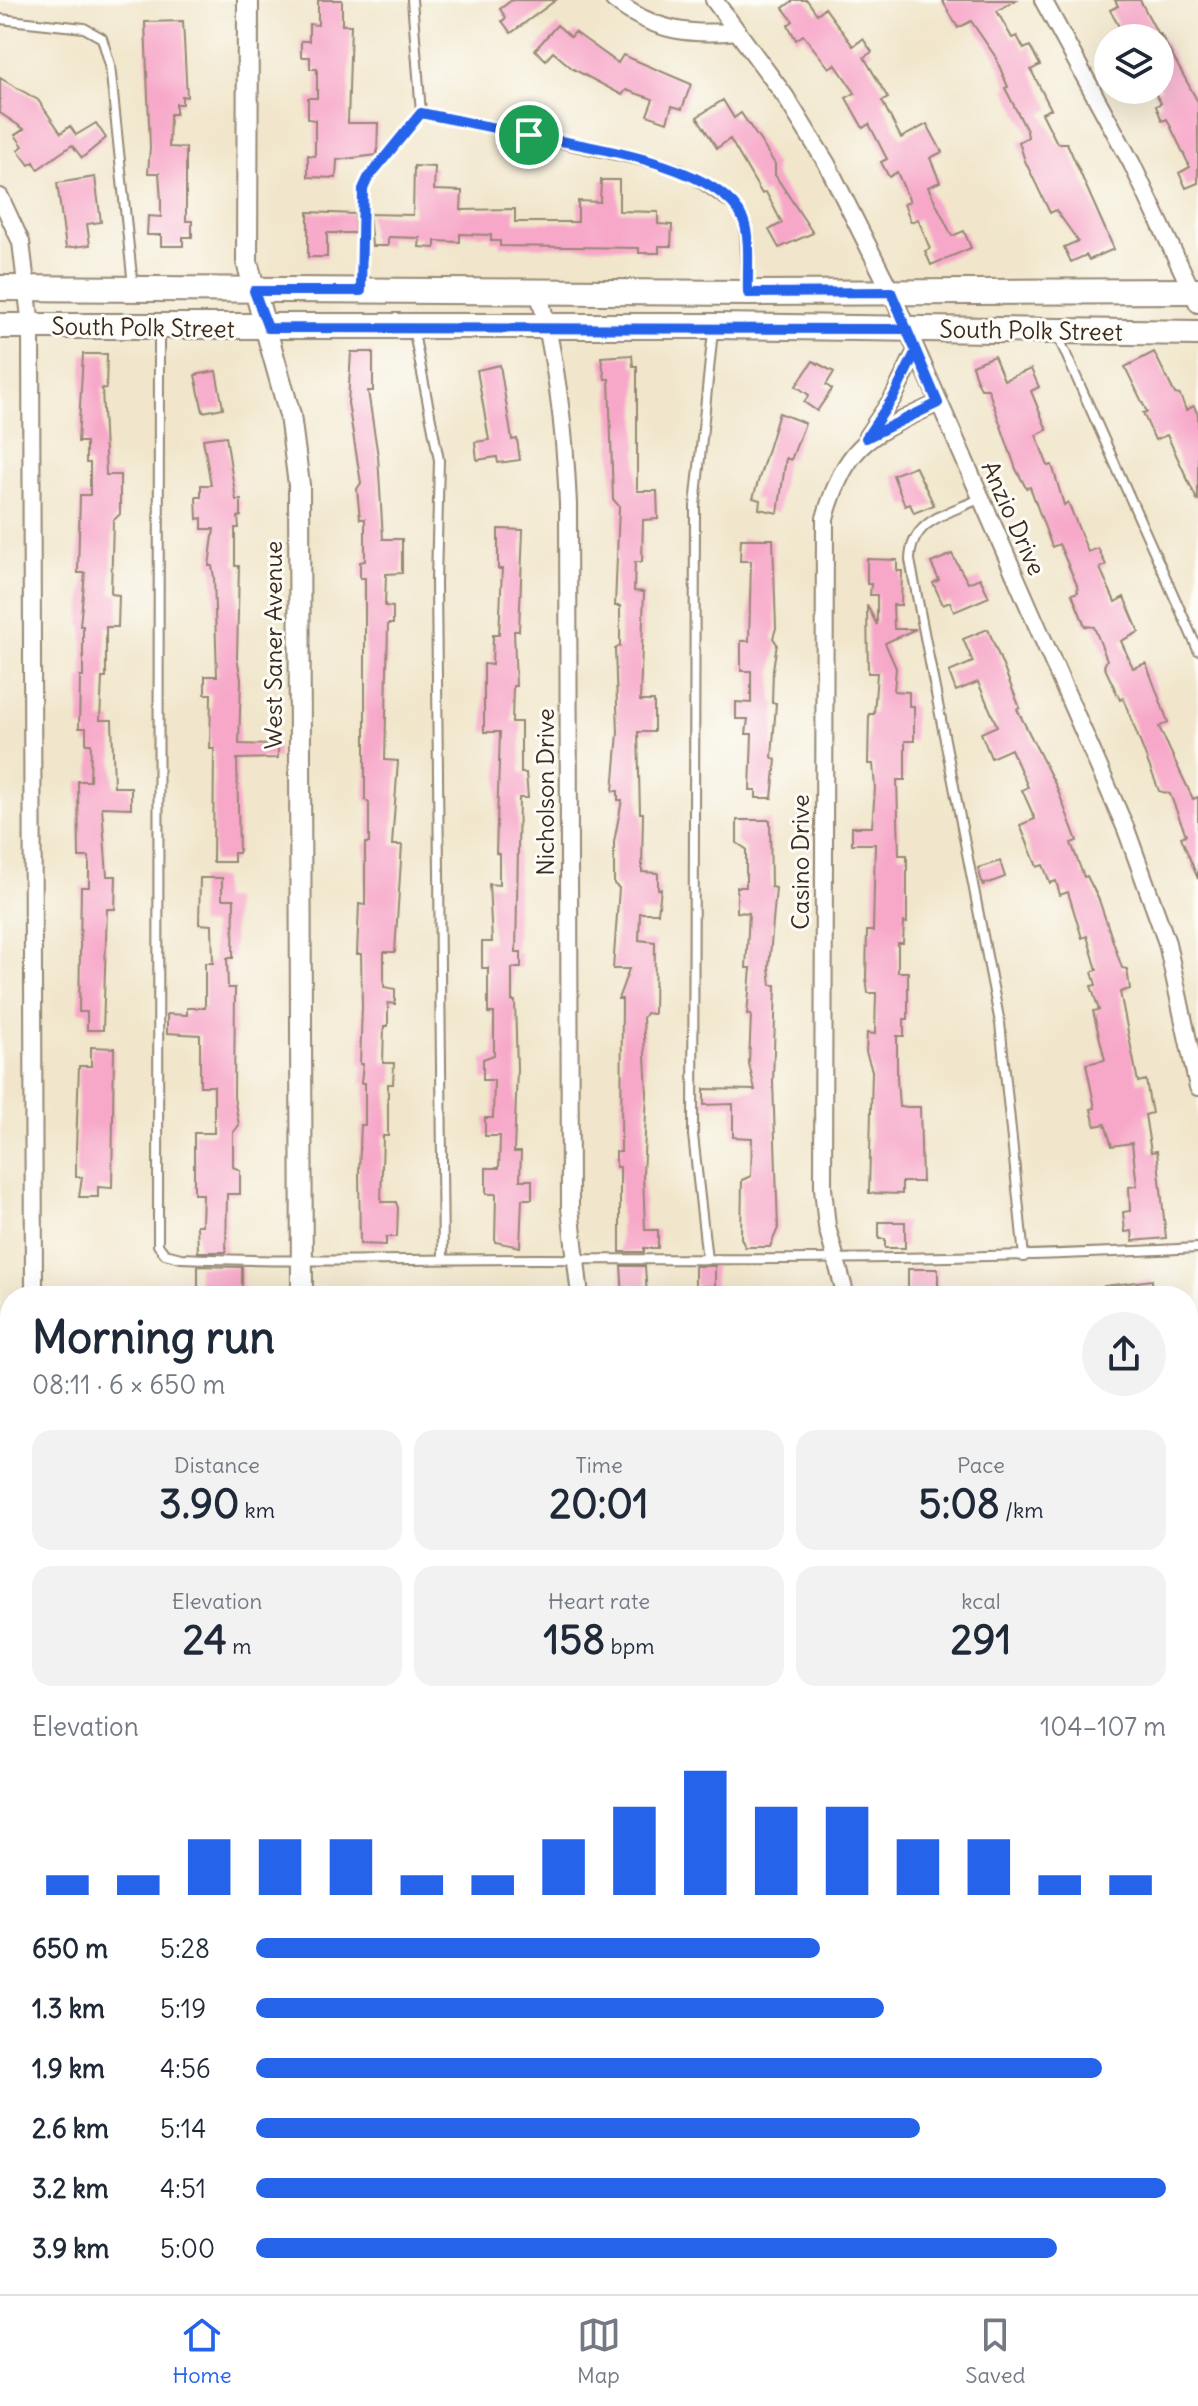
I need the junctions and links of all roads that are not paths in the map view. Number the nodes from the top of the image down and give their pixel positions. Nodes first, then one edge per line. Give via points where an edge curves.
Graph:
1 (248, 0) edge
2 (412, 0) edge
3 (614, 0) edge
4 (714, 0) edge
5 (1043, 0) edge
6 (0, 19) edge
7 (738, 31) junction
8 (421, 113) junction
9 (0, 197) edge
10 (0, 288) edge
11 (26, 289) junction
12 (538, 290) junction
13 (134, 291) junction
14 (254, 291) junction
15 (361, 291) junction
16 (891, 292) junction
17 (748, 293) junction
18 (1196, 295) edge
19 (0, 326) edge
20 (31, 326) junction
21 (159, 326) junction
22 (548, 326) junction
23 (714, 326) junction
24 (413, 327) junction
25 (268, 328) junction
26 (906, 329) junction
27 (1055, 329) junction
28 (1198, 333) edge
29 (916, 351) junction
30 (938, 403) junction
31 (866, 438) junction
32 (979, 499) junction
33 (1198, 650) edge
34 (1198, 1087) edge
35 (1198, 1248) edge
36 (1024, 1257) junction
37 (443, 1259) junction
38 (574, 1259) junction
39 (707, 1260) junction
40 (836, 1260) junction
41 (302, 1263) junction
42 (34, 1286) edge
43 (302, 1286) edge
44 (578, 1286) edge
45 (843, 1286) edge

1 - 14 street, West Saner Avenue via 247,262
2 - 8 lane
3 - 7 street via 662,29 697,35
4 - 7 street, Anzio Drive
5 - 18 street
6 - 13 lane via 84,28 102,38 110,65
7 - 16 street, Anzio Drive via 827,164
8 - 15 lane via 363,189
8 - 17 lane via 680,169 736,208 744,221
9 - 11 street via 21,242
10 - 11 main road, South Polk Street
11 - 13 main road, South Polk Street
11 - 20 street
12 - 15 main road, South Polk Street
12 - 17 main road, South Polk Street
12 - 22 street, Nicholson Drive
13 - 14 main road, South Polk Street
14 - 15 main road, South Polk Street
14 - 25 street, West Saner Avenue
16 - 17 main road, South Polk Street
16 - 18 main road, South Polk Street
16 - 26 street, Anzio Drive
19 - 20 main road, South Polk Street
20 - 21 main road, South Polk Street
20 - 42 street
21 - 25 main road, South Polk Street
21 - 41 lane via 158,1245 165,1254 181,1258
22 - 23 main road, South Polk Street
22 - 24 main road, South Polk Street
22 - 38 street, Nicholson Drive via 565,440 568,504
23 - 26 main road, South Polk Street
23 - 39 lane via 695,506 693,1135
24 - 25 main road, South Polk Street
24 - 37 lane via 439,460
25 - 41 street, West Saner Avenue via 290,415 299,485
26 - 27 main road, South Polk Street
26 - 29 street, Anzio Drive
27 - 28 main road, South Polk Street
27 - 33 lane
29 - 30 street, Anzio Drive
29 - 31 street, Casino Drive
30 - 31 street, Casino Drive
30 - 32 street, Anzio Drive
31 - 40 street, Casino Drive via 836,480 825,518 823,1188
32 - 34 street, Anzio Drive via 1126,829 1167,943
32 - 36 lane via 919,529 910,542 910,560 1000,1023
35 - 36 lane
36 - 40 lane
37 - 38 lane
37 - 41 lane
38 - 39 lane
38 - 44 street, Nicholson Drive
39 - 40 lane
40 - 45 street, Casino Drive
41 - 43 street, West Saner Avenue

